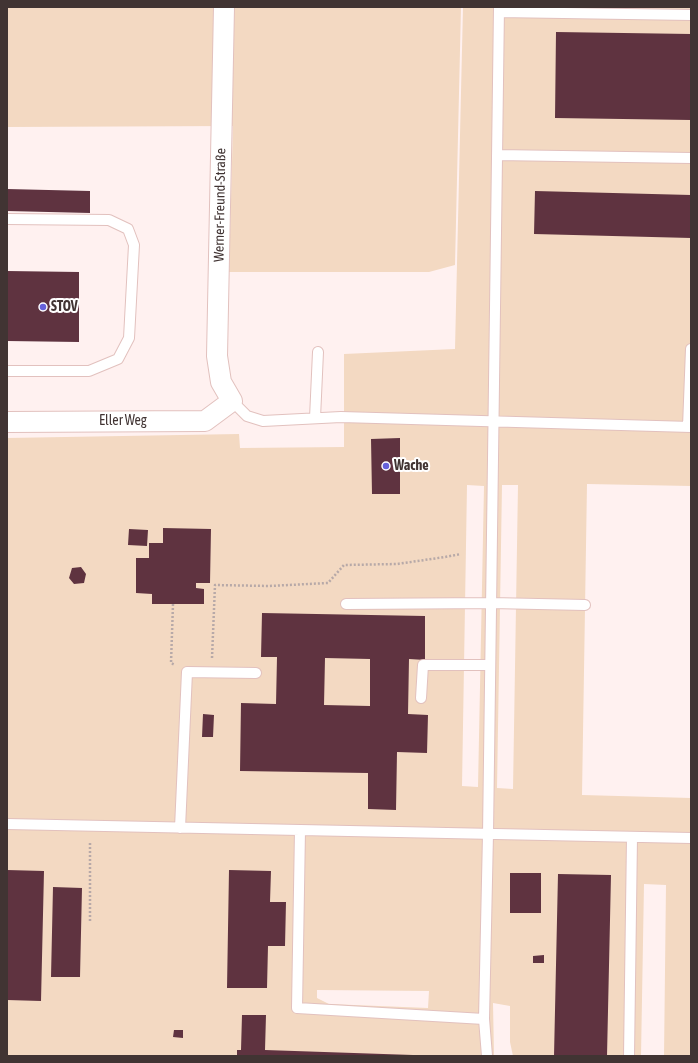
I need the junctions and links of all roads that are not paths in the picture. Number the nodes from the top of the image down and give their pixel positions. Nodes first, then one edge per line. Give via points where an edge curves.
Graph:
1 (224, 7) edge
2 (499, 10) edge
3 (691, 15) edge
4 (497, 155) junction
5 (691, 158) edge
6 (7, 219) edge
7 (691, 350) edge
8 (318, 352) dead end
9 (7, 371) edge
10 (232, 401) junction
11 (315, 418) junction
12 (7, 422) edge
13 (494, 422) junction
14 (690, 427) edge
15 (491, 603) junction
16 (346, 604) dead end
17 (585, 605) dead end
18 (490, 665) junction
19 (256, 673) dead end
20 (421, 698) dead end
21 (7, 824) edge
22 (180, 828) junction
23 (300, 830) junction
24 (488, 834) junction
25 (632, 837) junction
26 (691, 838) edge
27 (484, 1018) junction
28 (487, 1056) edge
29 (629, 1056) edge

1 - 10 street, Werner-Freund-Straße via 217,356 221,382
2 - 3 lane
2 - 4 lane
4 - 5 lane
4 - 13 lane
6 - 9 lane via 109,220 128,229 134,245 129,338 118,359 88,371
7 - 14 lane
8 - 11 lane
10 - 11 lane via 247,416 263,421
10 - 12 street, Eller Weg via 205,421
11 - 13 lane
13 - 14 lane
13 - 15 lane
15 - 16 lane
15 - 17 lane
15 - 18 lane
18 - 20 lane via 423,665
18 - 24 lane
19 - 22 lane via 187,673
21 - 22 lane
22 - 23 lane
23 - 24 lane
23 - 27 lane via 297,1008
24 - 25 lane
24 - 27 lane
25 - 26 lane
25 - 29 lane
27 - 28 lane

